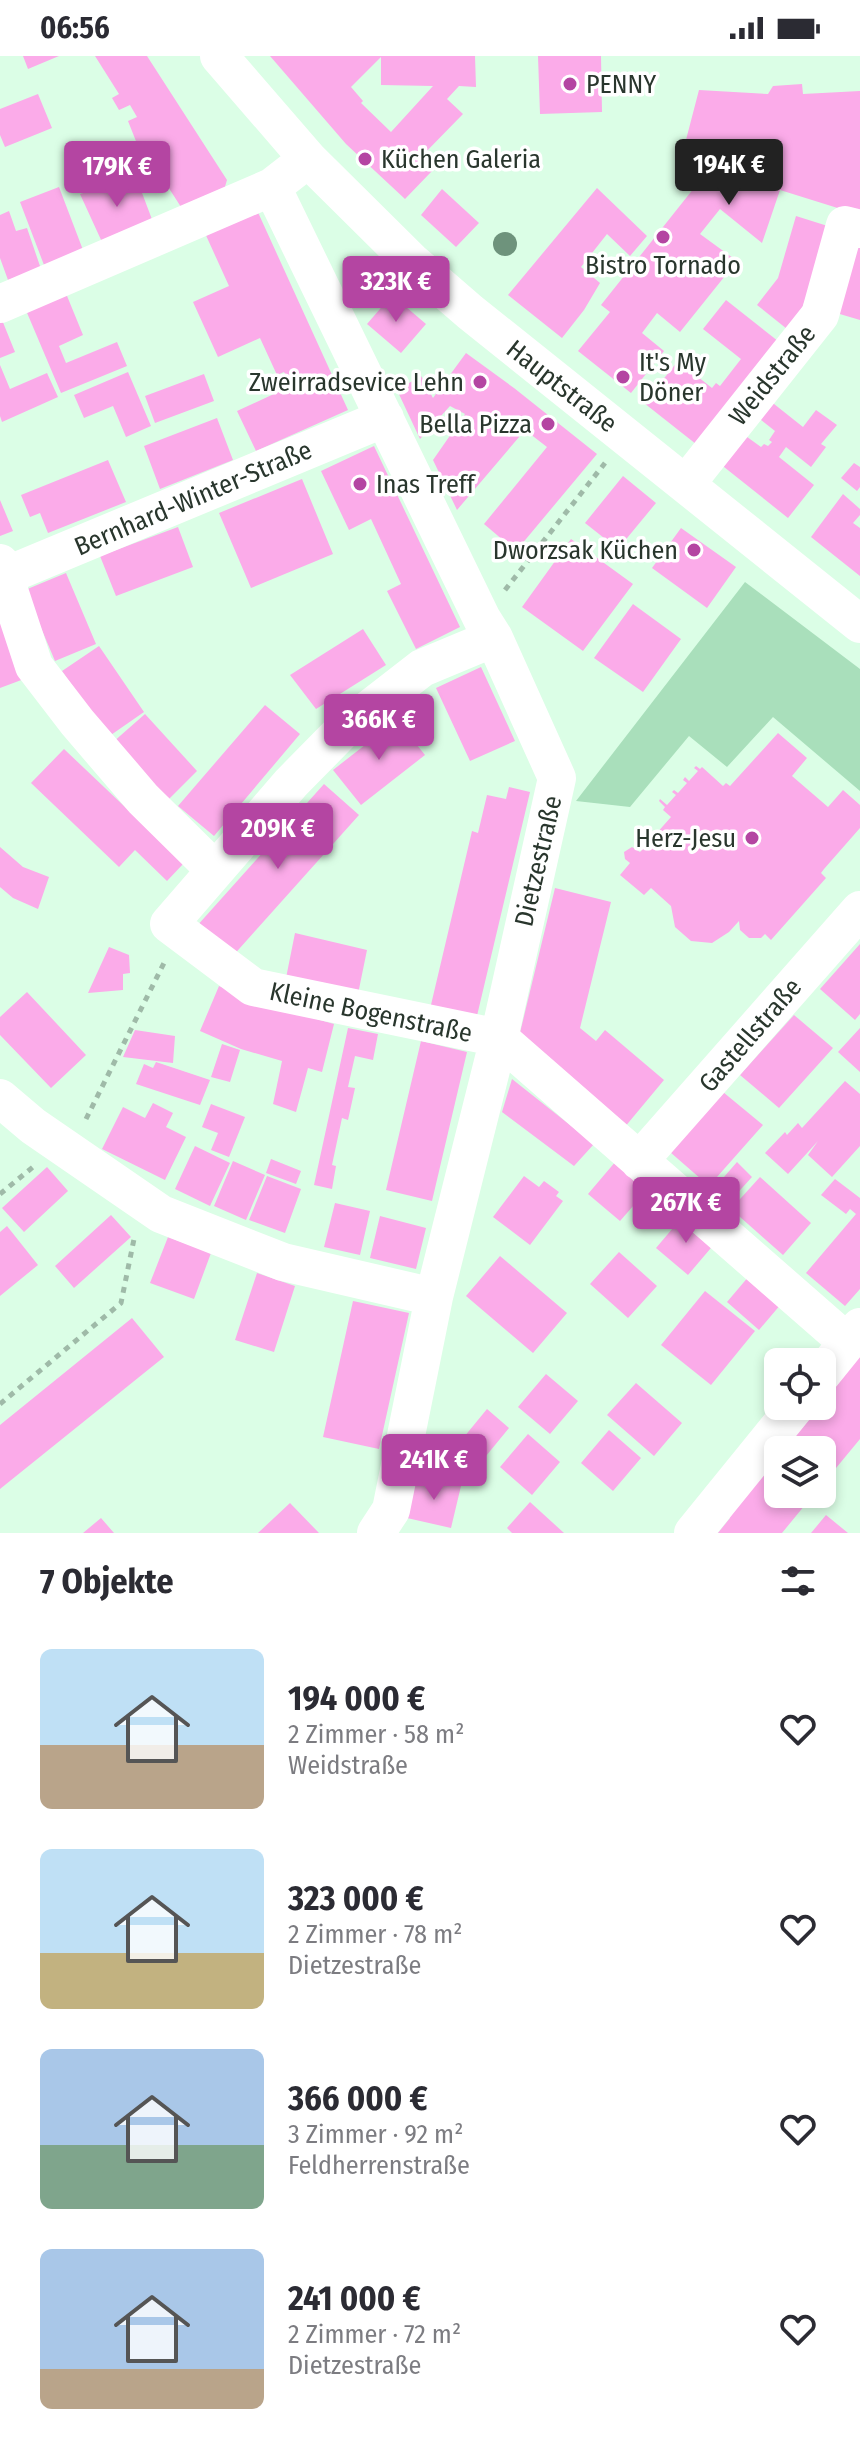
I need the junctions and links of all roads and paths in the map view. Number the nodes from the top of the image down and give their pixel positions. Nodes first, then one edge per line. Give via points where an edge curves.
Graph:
1 (219, 56) edge
2 (308, 159) junction
3 (272, 187) junction
4 (860, 229) edge
5 (0, 304) edge
6 (385, 418) junction
7 (613, 452) dead end
8 (686, 484) junction
9 (2, 572) edge
10 (860, 624) edge
11 (488, 628) junction
12 (215, 870) junction
13 (860, 910) edge
14 (174, 928) junction
15 (499, 1038) junction
16 (0, 1098) edge
17 (69, 1152) junction
18 (639, 1161) junction
19 (142, 1203) junction
20 (434, 1297) junction
21 (854, 1335) edge
22 (836, 1357) edge
23 (0, 1404) edge
24 (785, 1420) edge
25 (376, 1533) edge
26 (693, 1533) edge

1 - 2 street, Hauptstraße
2 - 3 street
2 - 8 street, Hauptstraße via 470,312
3 - 5 street
3 - 6 street, Dietzestraße
4 - 8 street, Weidstraße via 845,225 820,315
6 - 9 street, Bernhard-Winter-Straße
6 - 11 street, Dietzestraße
7 - 11 path
8 - 10 street, Hauptstraße
9 - 12 street via 34,666 143,799
11 - 12 street via 422,668 346,727
11 - 15 street, Dietzestraße via 557,778
12 - 14 street
13 - 18 street, Gastellstraße
14 - 15 street, Kleine Bogenstraße via 253,987
14 - 17 path
15 - 18 street
15 - 20 street, Dietzestraße
16 - 17 street
17 - 19 street
18 - 21 street
19 - 20 street via 283,1262
19 - 23 path via 121,1303
20 - 25 street, Dietzestraße via 391,1510
21 - 22 street
24 - 26 street

